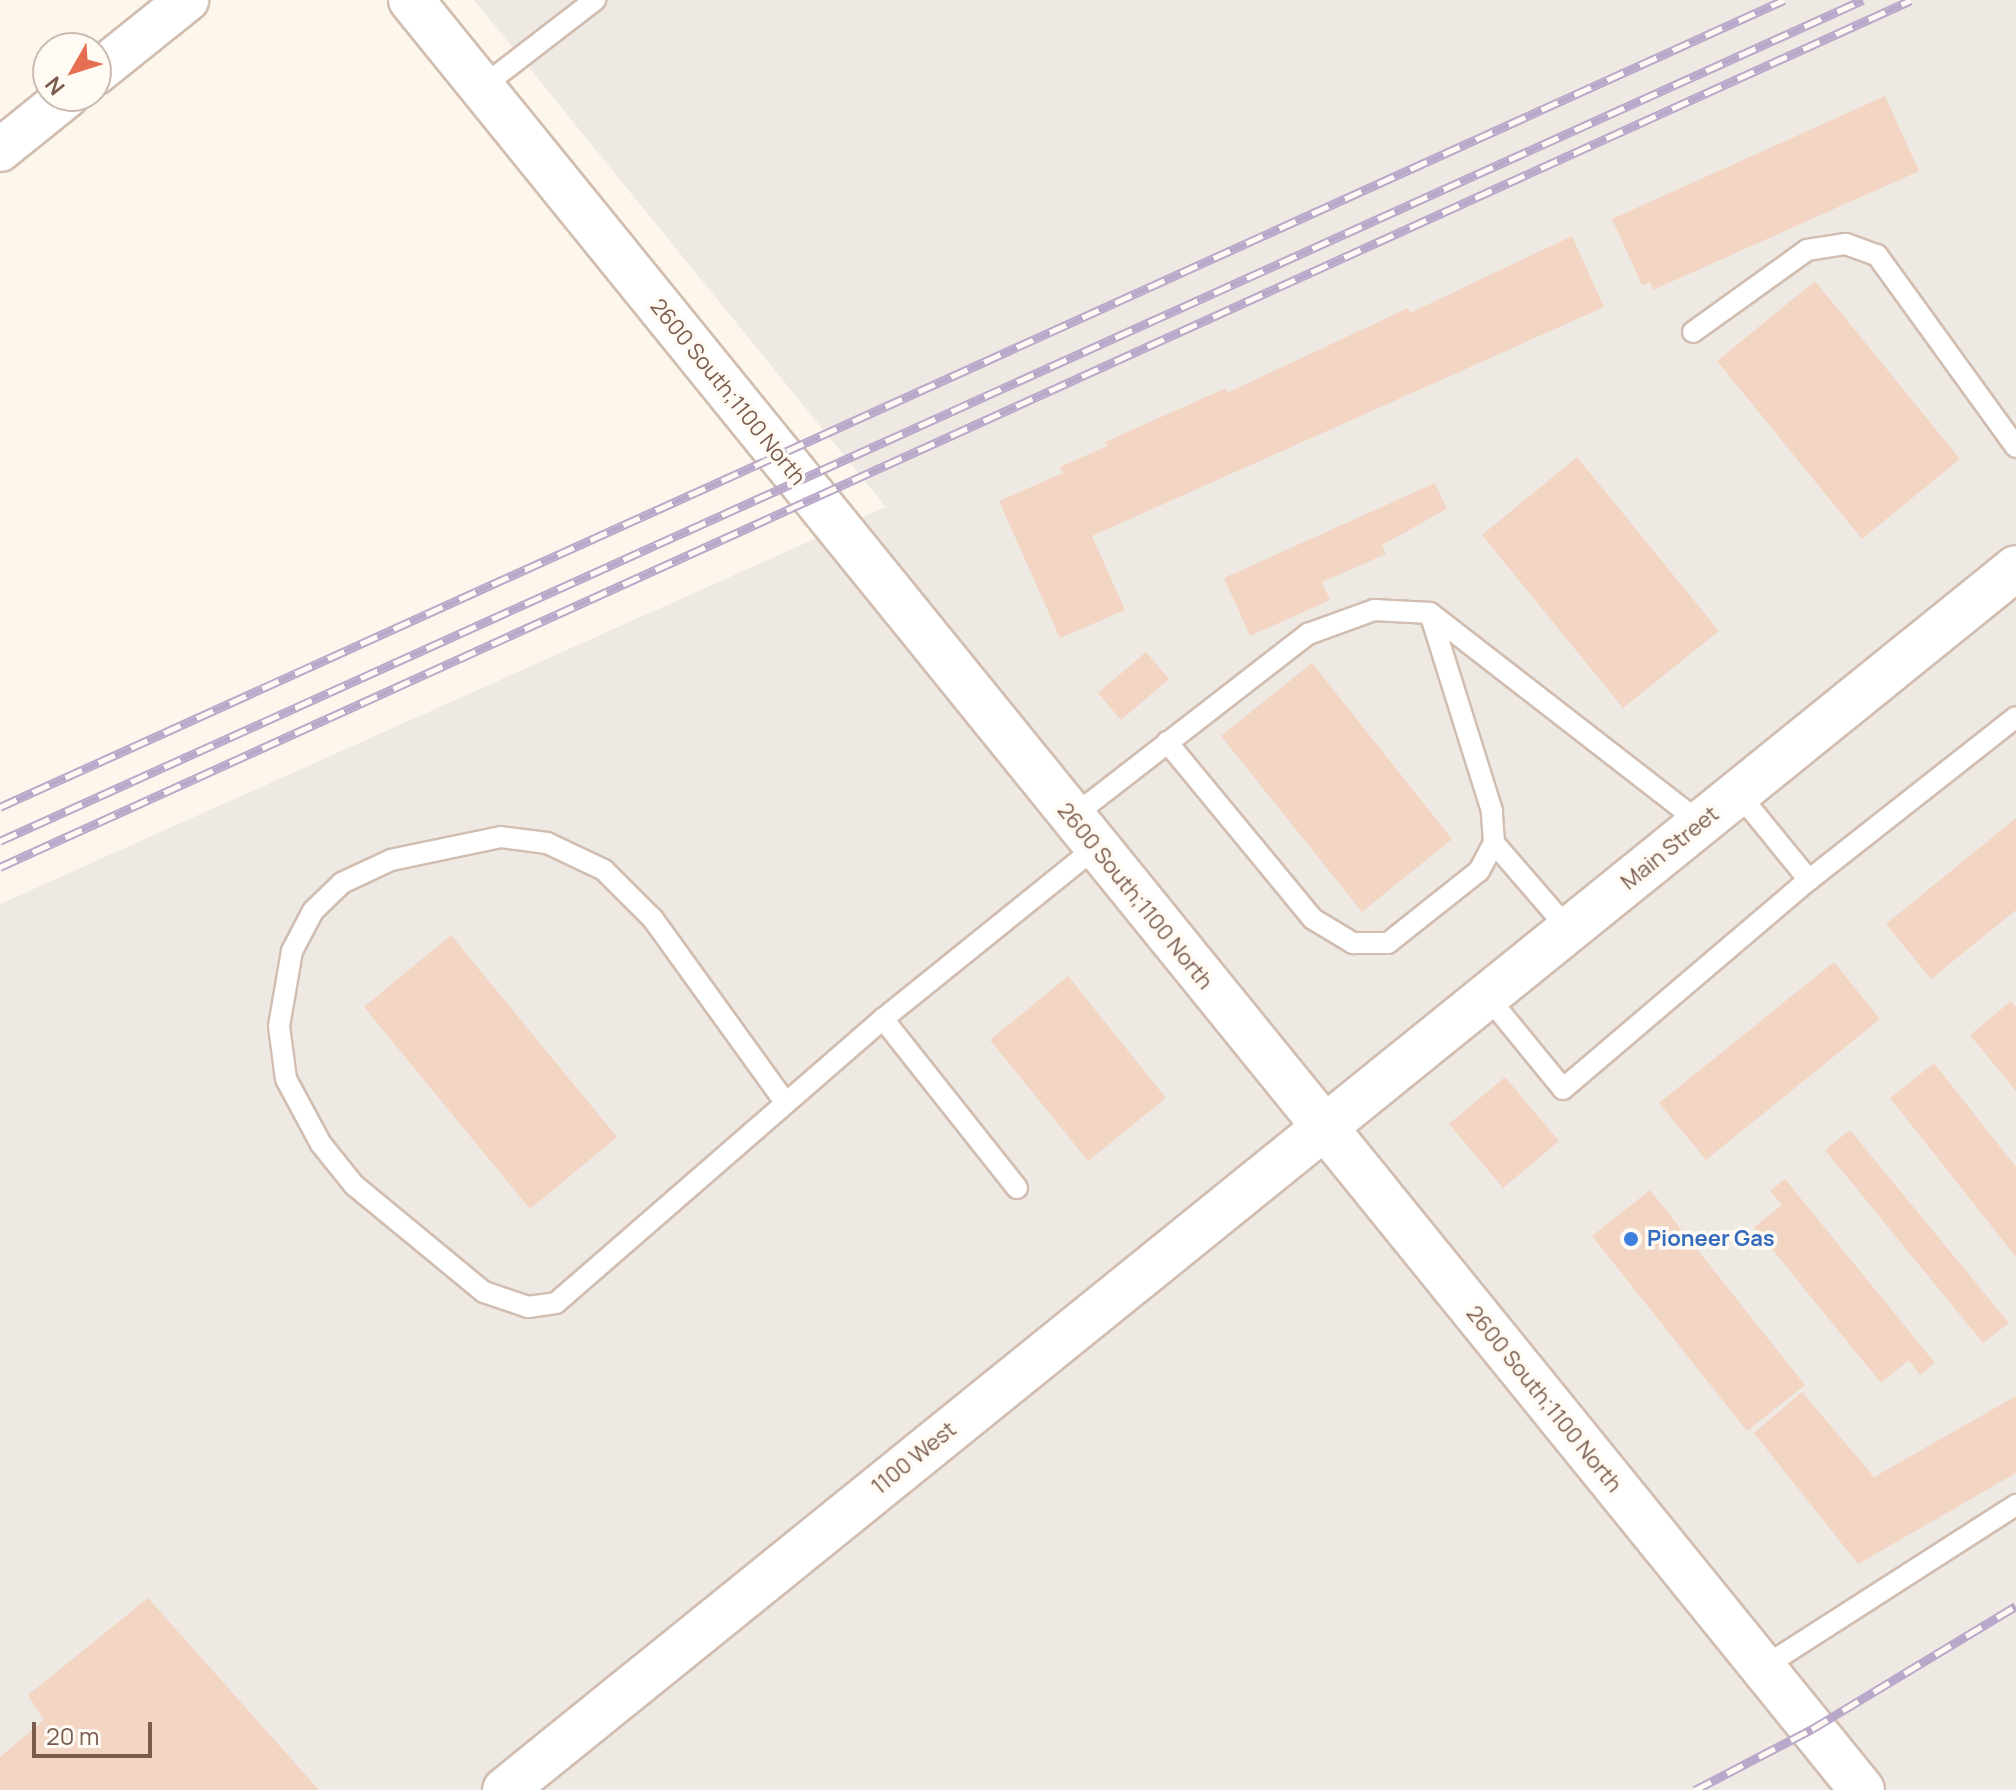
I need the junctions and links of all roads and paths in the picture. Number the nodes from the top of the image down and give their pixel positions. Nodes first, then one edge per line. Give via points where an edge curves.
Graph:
1 (187, 0) edge
2 (411, 0) edge
3 (595, 0) edge
4 (112, 60) edge
5 (482, 87) junction
6 (47, 112) edge
7 (0, 150) edge
8 (1693, 332) dead end
9 (2016, 447) edge
10 (2016, 568) edge
11 (1430, 613) junction
12 (2016, 717) edge
13 (1167, 742) junction
14 (1738, 793) junction
15 (1701, 823) junction
16 (1084, 832) junction
17 (1494, 843) junction
18 (1809, 880) junction
19 (1569, 930) junction
20 (1487, 996) junction
21 (883, 1019) junction
22 (785, 1102) junction
23 (1323, 1128) junction
24 (1017, 1188) dead end
25 (2016, 1505) edge
26 (1762, 1668) junction
27 (505, 1790) edge
28 (1862, 1790) edge

1 - 4 street
2 - 5 main road, 2600 South;1100 North
3 - 5 lane
5 - 16 main road, 2600 South;1100 North
6 - 7 street
8 - 9 lane via 1807,250 1846,244 1877,255
10 - 14 main road, Main Street
11 - 13 lane via 1374,610 1308,634
11 - 15 lane
11 - 17 lane via 1492,811
12 - 18 lane
13 - 16 lane
13 - 17 lane via 1313,919 1353,943 1388,943 1479,871
14 - 15 main road, Main Street
14 - 18 lane
15 - 19 main road, Main Street
16 - 21 lane
16 - 23 main road, 2600 South;1100 North
17 - 19 lane
18 - 20 lane via 1563,1089
19 - 20 main road, Main Street
20 - 23 main road, Main Street
21 - 22 lane
21 - 24 lane
22 - 22 lane via 556,1303 528,1307 484,1292 354,1185 321,1144 286,1079 279,1026 292,951 313,911 342,883 391,860 501,837 547,843 604,870 653,919
23 - 26 main road, 2600 South;1100 North
23 - 27 main road, 1100 West
25 - 26 lane
26 - 28 main road, 2600 South;1100 North

